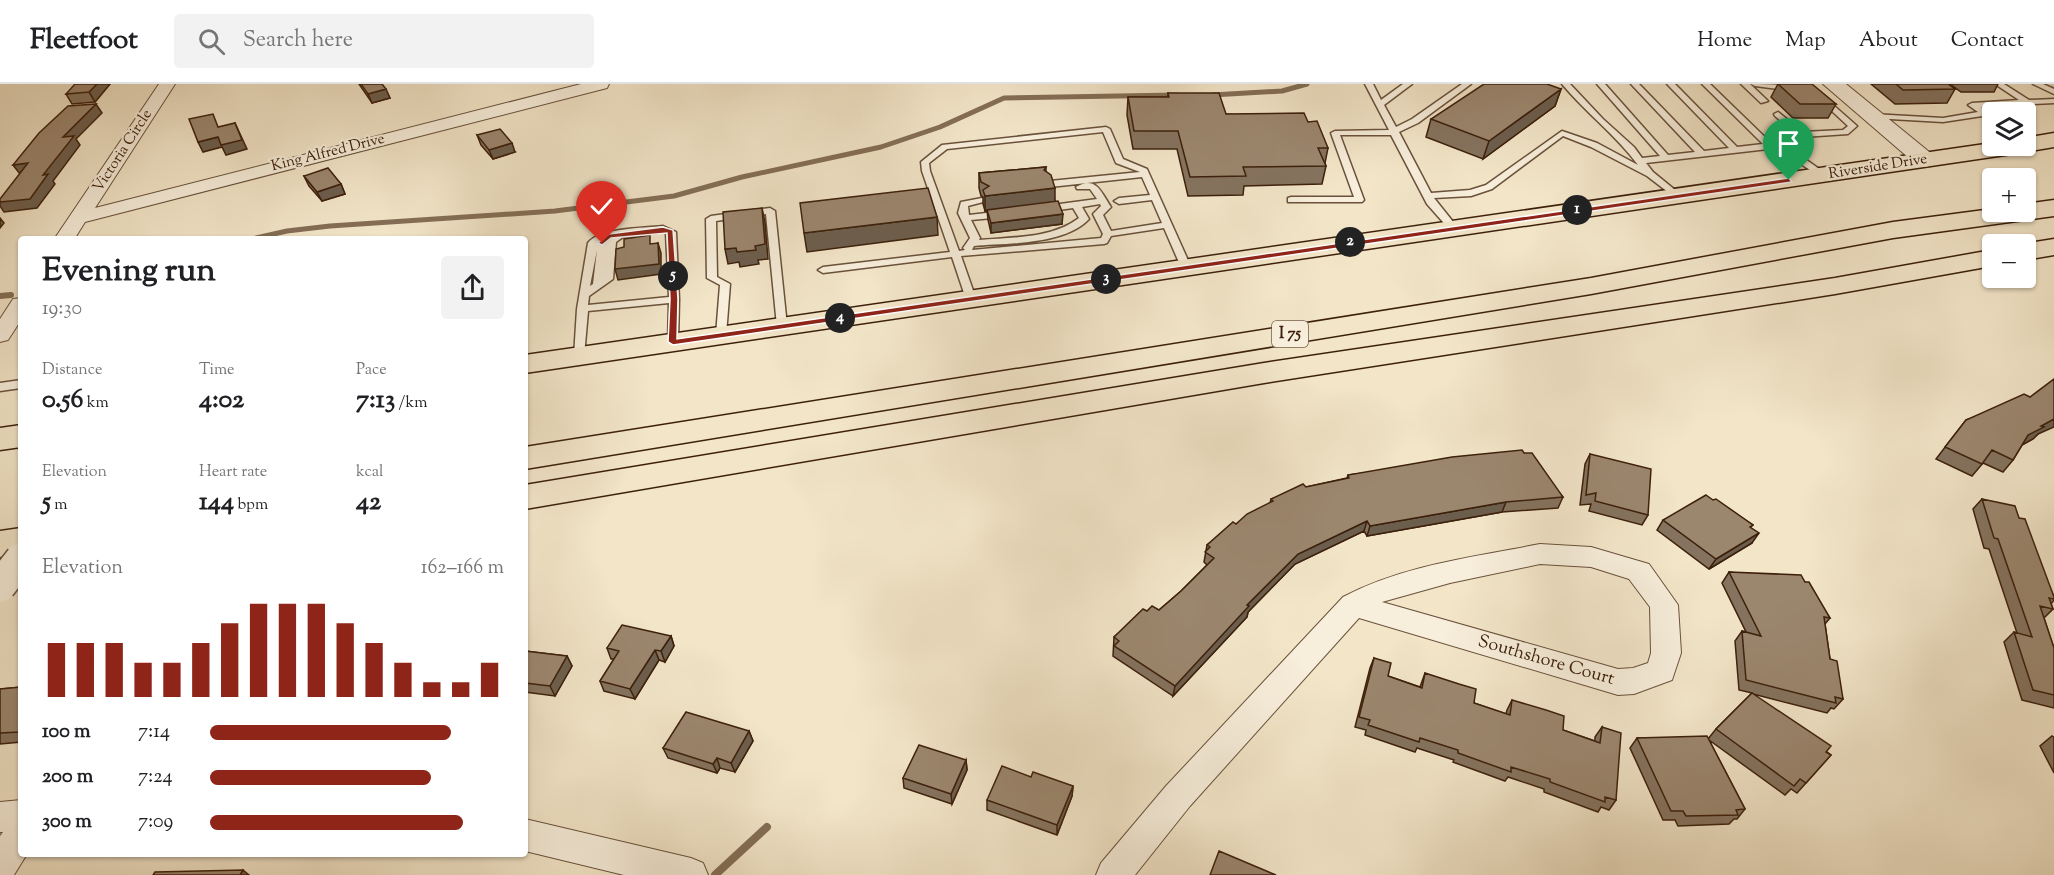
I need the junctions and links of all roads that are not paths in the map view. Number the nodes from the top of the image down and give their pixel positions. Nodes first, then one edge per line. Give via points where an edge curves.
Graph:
1 (167, 84) edge
2 (601, 84) edge
3 (1369, 84) edge
4 (1408, 84) edge
5 (1467, 84) edge
6 (1566, 84) edge
7 (1601, 84) edge
8 (1635, 84) edge
9 (1671, 84) edge
10 (1706, 84) edge
11 (1745, 84) edge
12 (1755, 84) edge
13 (1999, 84) edge
14 (2037, 84) edge
15 (1817, 90) edge
16 (2054, 92) edge
17 (1764, 101) dead end
18 (2054, 101) edge
19 (2027, 102) edge
20 (2036, 103) edge
21 (1379, 105) junction
22 (1982, 105) edge
23 (1982, 111) edge
24 (1778, 114) dead end
25 (1870, 116) junction
26 (1982, 116) edge
27 (1393, 132) junction
28 (1801, 135) junction
29 (1779, 145) junction
30 (1768, 146) junction
31 (1735, 150) junction
32 (1982, 150) edge
33 (1702, 154) junction
34 (1666, 158) junction
35 (1925, 160) junction
36 (1640, 161) junction
37 (1145, 174) junction
38 (1650, 174) junction
39 (1822, 175) junction
40 (1050, 184) edge
41 (1069, 188) dead end
42 (1428, 196) junction
43 (1677, 196) junction
44 (1155, 197) junction
45 (1291, 200) dead end
46 (982, 201) edge
47 (1102, 201) junction
48 (1119, 201) dead end
49 (1077, 206) junction
50 (2054, 208) edge
51 (1032, 211) edge
52 (1010, 213) edge
53 (78, 218) junction
54 (966, 218) junction
55 (1167, 225) junction
56 (1453, 228) junction
57 (1108, 234) junction
58 (615, 235) junction
59 (65, 236) edge
60 (972, 243) junction
61 (2054, 247) edge
62 (2036, 250) edge
63 (955, 254) junction
64 (1982, 260) edge
65 (1186, 267) junction
66 (823, 270) dead end
67 (584, 295) junction
68 (674, 299) junction
69 (971, 299) junction
70 (18, 308) edge
71 (582, 309) junction
72 (782, 326) junction
73 (0, 335) edge
74 (721, 335) junction
75 (673, 342) junction
76 (579, 356) junction
77 (528, 364) edge
78 (18, 384) edge
79 (0, 387) edge
80 (18, 436) edge
81 (0, 439) edge
82 (528, 458) edge
83 (528, 496) edge
84 (18, 524) edge
85 (0, 526) edge
86 (18, 541) edge
87 (0, 544) edge
88 (18, 563) edge
89 (18, 582) edge
90 (0, 586) edge
91 (1353, 605) junction
92 (18, 815) edge
93 (0, 817) edge
94 (528, 835) edge
95 (18, 837) edge
96 (0, 867) edge
97 (691, 875) edge
98 (1113, 875) edge

1 - 53 street, Victoria Circle
2 - 53 street, King Alfred Drive
3 - 21 lane
4 - 21 lane
5 - 27 lane
6 - 36 lane
7 - 34 lane
8 - 33 lane
9 - 31 lane
10 - 30 lane
11 - 17 lane
12 - 15 lane
13 - 19 lane
14 - 16 lane
15 - 25 street
15 - 28 lane via 1853,126 1845,132
18 - 20 lane
21 - 27 lane
22 - 23 lane via 1972,105
24 - 28 lane
25 - 26 lane via 1943,120
25 - 35 street
27 - 42 lane
27 - 45 lane via 1335,133 1359,200
28 - 29 lane
29 - 30 lane
29 - 39 lane
30 - 31 lane
31 - 33 lane
32 - 35 main road, Riverside Drive
33 - 34 lane
34 - 36 lane
35 - 39 main road, Riverside Drive
36 - 38 lane
37 - 40 lane
37 - 44 lane
37 - 63 lane via 1143,169 1119,161 1106,129 945,147 925,162
38 - 42 lane via 1562,133 1489,187
38 - 43 lane
39 - 43 main road, Riverside Drive
41 - 47 lane via 1093,186
42 - 56 lane
43 - 56 main road, Riverside Drive
44 - 48 lane
44 - 55 lane
46 - 54 lane via 964,204
47 - 49 lane
47 - 57 lane via 1106,207 1098,214
49 - 51 lane
49 - 60 lane via 1084,219 1078,226
50 - 82 main road, I 75 via 1893,230 1591,286
52 - 54 lane
53 - 59 street
54 - 60 lane via 975,238
55 - 57 lane
55 - 65 lane
56 - 65 main road, Riverside Drive
57 - 63 lane via 1104,241
58 - 67 lane via 611,241 609,278
58 - 67 lane via 593,242
58 - 68 lane via 671,232
60 - 63 lane via 970,248
61 - 62 main road
63 - 66 lane
63 - 69 lane
64 - 83 main road, I 75 via 1835,286 1264,373
65 - 69 main road, Riverside Drive
67 - 71 lane
68 - 71 lane
68 - 75 lane
69 - 72 main road, Riverside Drive
70 - 73 street
71 - 76 lane
72 - 74 main road, Riverside Drive
72 - 74 lane via 770,211 711,219 712,278 725,284
74 - 75 main road, Riverside Drive
75 - 76 main road, Riverside Drive
76 - 77 main road, Riverside Drive
78 - 79 lane
80 - 81 main road
84 - 85 main road
86 - 87 main road
88 - 90 street, bridge
89 - 90 main road
91 - 91 street, Southshore Court via 1377,592 1540,554 1591,557 1639,571 1664,605 1666,653 1660,671 1634,681 1618,682
91 - 98 street, Southshore Court via 1178,796
92 - 93 street
94 - 97 street
95 - 96 street

